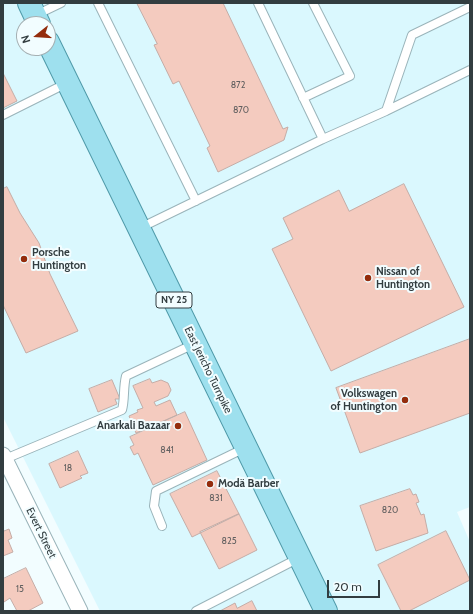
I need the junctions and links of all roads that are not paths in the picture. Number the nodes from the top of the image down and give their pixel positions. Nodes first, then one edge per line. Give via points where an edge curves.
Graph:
1 (61, 3) edge
2 (98, 3) edge
3 (258, 3) edge
4 (313, 3) edge
5 (470, 7) edge
6 (35, 14) edge
7 (54, 56) edge
8 (470, 70) edge
9 (67, 83) junction
10 (303, 98) junction
11 (386, 111) junction
12 (3, 115) edge
13 (323, 139) junction
14 (196, 201) junction
15 (139, 229) junction
16 (195, 343) junction
17 (246, 447) junction
18 (4, 457) edge
19 (162, 526) dead end
20 (300, 557) junction
21 (80, 611) edge
22 (196, 611) edge
23 (326, 611) edge

1 - 6 lane
2 - 14 lane
3 - 10 lane
4 - 10 lane via 350,76
5 - 11 lane via 412,35
7 - 9 main road, East Jericho Turnpike / NY 25
8 - 11 lane
9 - 12 lane
9 - 15 main road, East Jericho Turnpike / NY 25
10 - 13 lane
11 - 13 lane
13 - 14 lane
14 - 15 lane
15 - 16 main road, East Jericho Turnpike / NY 25
16 - 17 main road, East Jericho Turnpike / NY 25
16 - 18 lane via 126,376 122,410
17 - 19 lane via 156,492 154,506
17 - 20 main road, East Jericho Turnpike / NY 25
18 - 21 street, Evert Street
20 - 22 lane
20 - 23 main road, East Jericho Turnpike / NY 25

